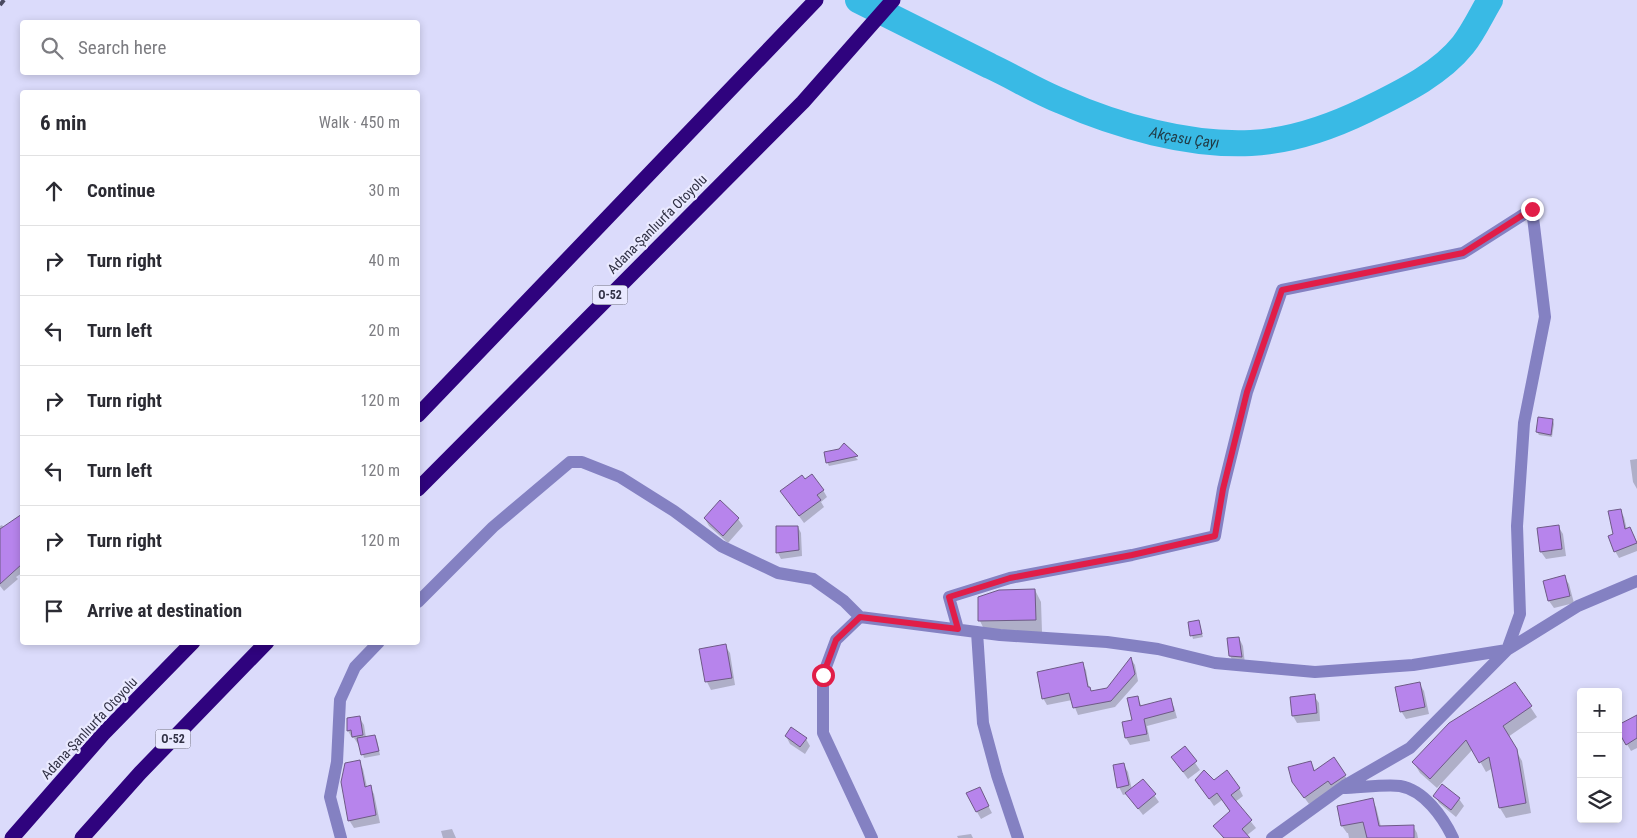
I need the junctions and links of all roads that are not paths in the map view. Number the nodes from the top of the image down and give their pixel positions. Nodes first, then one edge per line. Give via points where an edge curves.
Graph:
1 (816, 0) edge
2 (893, 0) edge
3 (420, 413) edge
4 (420, 487) edge
5 (1637, 581) edge
6 (420, 600) edge
7 (860, 617) junction
8 (958, 629) junction
9 (977, 632) junction
10 (190, 645) edge
11 (264, 645) edge
12 (376, 645) edge
13 (1507, 650) junction
14 (1342, 788) junction
15 (12, 838) edge
16 (82, 838) edge
17 (341, 838) edge
18 (872, 838) edge
19 (1018, 838) edge
20 (1272, 838) edge
21 (1453, 838) edge

1 - 3 highway
2 - 4 highway, Adana-Şanlıurfa Otoyolu / O-52 via 803,102
5 - 13 street via 1578,606
6 - 7 street via 493,527 570,462 582,462 620,477 721,546 778,573 813,579
7 - 8 street
7 - 18 street via 836,640 823,675 823,733
8 - 9 street
8 - 13 street via 949,597 1010,578 1215,536 1247,392 1282,290 1463,253 1532,209 1545,317 1524,423 1517,526 1520,614
9 - 13 street via 1107,642 1158,649 1215,663 1315,672 1413,665
9 - 19 street via 984,723
10 - 15 highway, Adana-Şanlıurfa Otoyolu via 103,734
11 - 16 highway, O-52
12 - 17 street via 355,667 340,700 337,762 330,797
13 - 14 street via 1410,748
14 - 20 street
14 - 21 street via 1401,786 1426,798

